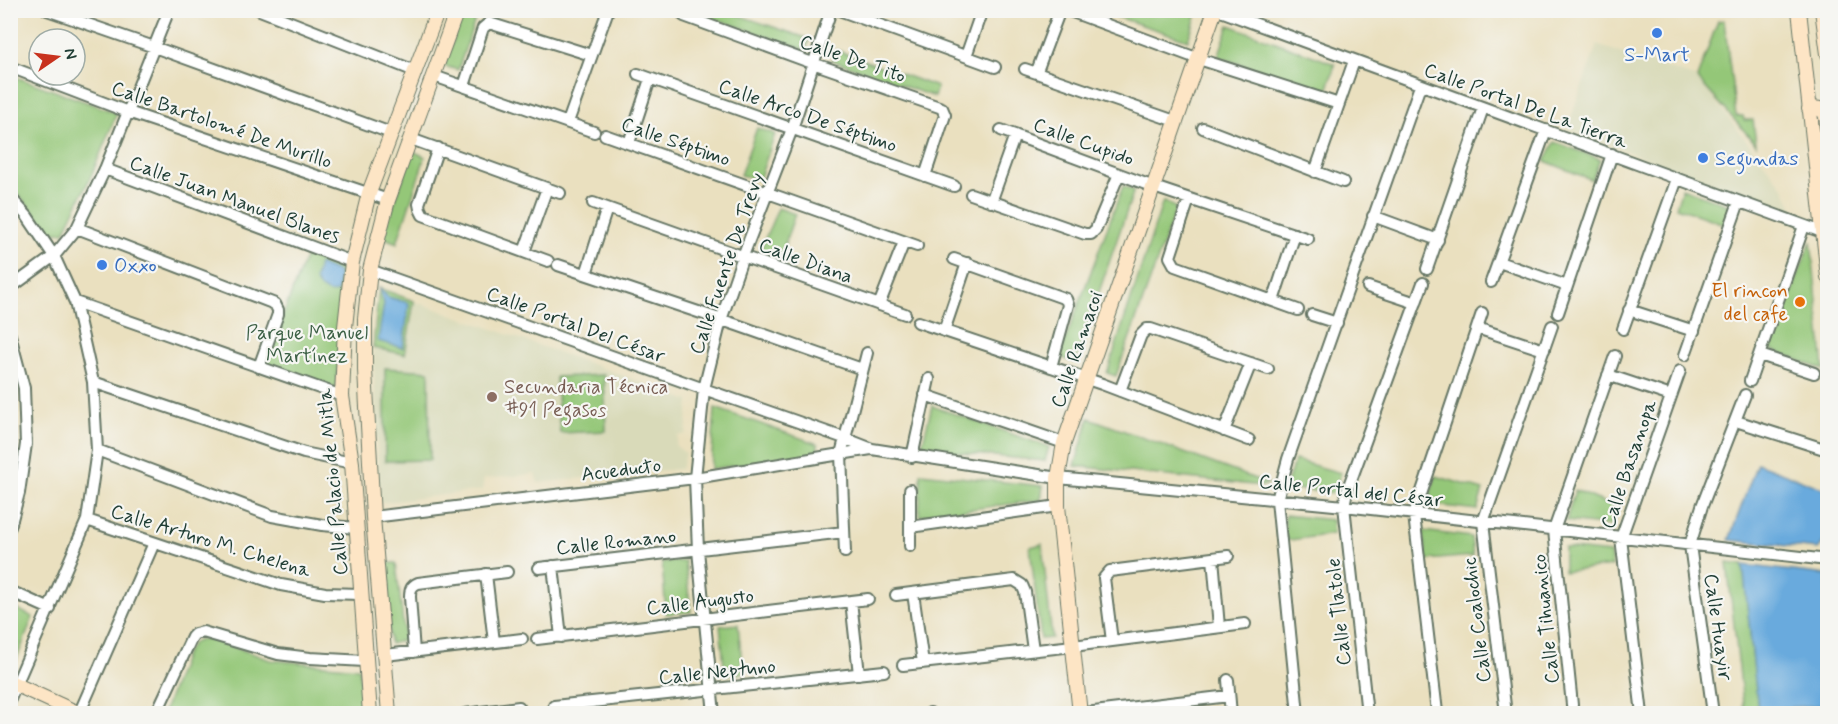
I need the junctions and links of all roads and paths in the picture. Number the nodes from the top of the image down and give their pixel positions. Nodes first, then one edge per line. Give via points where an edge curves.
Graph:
1 (47, 10) edge
2 (169, 10) edge
3 (260, 10) edge
4 (438, 10) edge
5 (457, 10) edge
6 (608, 10) edge
7 (831, 10) edge
8 (839, 10) edge
9 (982, 10) edge
10 (1060, 10) edge
11 (1067, 10) edge
12 (1217, 10) edge
13 (1799, 10) edge
14 (1822, 10) edge
15 (684, 16) dead end
16 (154, 47) junction
17 (1827, 54) edge
18 (591, 55) junction
19 (966, 56) junction
20 (1199, 59) junction
21 (1354, 61) junction
22 (814, 64) junction
23 (10, 67) edge
24 (995, 67) dead end
25 (1025, 69) dead end
26 (415, 71) junction
27 (1037, 71) junction
28 (638, 74) dead end
29 (434, 76) junction
30 (650, 79) junction
31 (464, 86) junction
32 (1420, 86) junction
33 (1339, 104) junction
34 (1483, 108) junction
35 (1809, 108) junction
36 (128, 112) junction
37 (1175, 121) junction
38 (568, 122) junction
39 (1203, 128) dead end
40 (792, 129) junction
41 (1001, 130) dead end
42 (1546, 130) junction
43 (391, 133) junction
44 (1827, 134) edge
45 (1015, 135) junction
46 (411, 139) junction
47 (629, 143) junction
48 (438, 148) junction
49 (1612, 154) junction
50 (105, 170) junction
51 (1315, 171) junction
52 (1119, 174) junction
53 (925, 176) junction
54 (1677, 179) junction
55 (1343, 182) dead end
56 (954, 186) dead end
57 (1154, 187) junction
58 (547, 188) junction
59 (768, 192) junction
60 (369, 193) junction
61 (560, 193) dead end
62 (971, 194) dead end
63 (10, 197) edge
64 (1190, 199) junction
65 (388, 200) junction
66 (991, 202) junction
67 (1739, 202) junction
68 (593, 203) dead end
69 (607, 208) junction
70 (1373, 216) junction
71 (1804, 226) junction
72 (77, 228) junction
73 (1822, 232) junction
74 (1295, 234) junction
75 (1308, 239) dead end
76 (1438, 240) junction
77 (904, 242) junction
78 (917, 246) dead end
79 (524, 252) junction
80 (54, 256) junction
81 (743, 256) junction
82 (954, 259) dead end
83 (352, 262) junction
84 (1499, 262) junction
85 (967, 263) junction
86 (1427, 269) dead end
87 (370, 270) junction
88 (586, 274) junction
89 (1827, 277) edge
90 (1491, 282) dead end
91 (1423, 283) dead end
92 (1567, 286) junction
93 (1368, 287) dead end
94 (10, 288) edge
95 (1273, 301) junction
96 (75, 302) junction
97 (1416, 303) junction
98 (879, 305) junction
99 (1298, 310) dead end
100 (1629, 310) junction
101 (1482, 313) dead end
102 (1558, 313) dead end
103 (905, 314) dead end
104 (1312, 315) dead end
105 (721, 320) junction
106 (918, 322) dead end
107 (1337, 323) junction
108 (1552, 326) dead end
109 (1477, 328) junction
110 (1623, 329) dead end
111 (944, 331) junction
112 (1694, 331) junction
113 (10, 336) edge
114 (1544, 350) junction
115 (867, 353) dead end
116 (1685, 355) dead end
117 (1760, 355) junction
118 (1615, 356) dead end
119 (1251, 363) junction
120 (259, 367) junction
121 (1051, 367) junction
122 (862, 369) junction
123 (1268, 369) dead end
124 (1680, 371) dead end
125 (1814, 374) dead end
126 (1608, 375) junction
127 (929, 379) dead end
128 (1086, 379) junction
129 (1750, 381) dead end
130 (93, 382) junction
131 (704, 389) junction
132 (1120, 391) junction
133 (1745, 395) dead end
134 (342, 396) junction
135 (925, 396) junction
136 (1671, 396) junction
137 (1736, 421) junction
138 (1224, 431) junction
139 (844, 438) junction
140 (1249, 440) dead end
141 (1064, 443) junction
142 (1821, 448) dead end
143 (872, 449) junction
144 (97, 450) junction
145 (841, 454) junction
146 (912, 456) junction
147 (352, 464) junction
148 (695, 478) junction
149 (1058, 478) junction
150 (910, 490) dead end
151 (1276, 500) junction
152 (1058, 506) junction
153 (1344, 506) junction
154 (1414, 515) junction
155 (373, 517) junction
156 (87, 520) junction
157 (1483, 522) junction
158 (10, 527) edge
159 (910, 527) junction
160 (356, 528) junction
161 (1554, 530) junction
162 (844, 532) junction
163 (1621, 538) junction
164 (154, 543) junction
165 (1690, 545) junction
166 (910, 546) dead end
167 (698, 550) junction
168 (845, 552) dead end
169 (1228, 556) dead end
170 (1213, 558) junction
171 (1827, 560) edge
172 (553, 566) junction
173 (539, 568) dead end
174 (507, 572) dead end
175 (486, 574) junction
176 (10, 591) edge
177 (914, 593) junction
178 (360, 594) junction
179 (896, 595) dead end
180 (868, 598) dead end
181 (851, 601) junction
182 (50, 609) junction
183 (704, 619) junction
184 (1245, 624) dead end
185 (1218, 627) junction
186 (561, 637) junction
187 (522, 639) dead end
188 (537, 639) dead end
189 (1112, 640) junction
190 (494, 642) junction
191 (1073, 646) junction
192 (1033, 650) junction
193 (414, 652) junction
194 (385, 655) junction
195 (365, 661) junction
196 (922, 663) junction
197 (903, 665) dead end
198 (884, 671) dead end
199 (860, 674) junction
200 (1228, 680) dead end
201 (13, 683) edge
202 (711, 689) junction
203 (1229, 696) junction
204 (10, 699) edge
205 (1572, 705) dead end
206 (554, 706) dead end
207 (519, 707) dead end
208 (573, 709) edge
209 (505, 711) edge
210 (1437, 712) edge
211 (79, 713) edge
212 (1079, 713) edge
213 (156, 714) edge
214 (370, 714) edge
215 (389, 714) edge
216 (465, 714) edge
217 (714, 714) edge
218 (1230, 714) edge
219 (1298, 714) edge
220 (1367, 714) edge
221 (1506, 714) edge
222 (1642, 714) edge
223 (1713, 714) edge

1 - 16 street
2 - 16 street
3 - 26 street
4 - 26 main road, Calle Palacio de Mitla
5 - 29 main road, Calle Palacio de Mitla
6 - 18 street
7 - 22 street, Calle Fuente De Trevy
8 - 19 street
9 - 19 street
10 - 27 street
11 - 20 street
12 - 20 main road, Calle Ramacoi
12 - 21 street, Calle Portal De La Tierra
13 - 35 main road
14 - 17 main road
15 - 22 street, Calle De Tito
16 - 36 street
16 - 43 street
18 - 31 street via 489,23 483,28
18 - 38 street
19 - 24 street
20 - 33 street
20 - 37 main road, Calle Ramacoi
21 - 32 street, Calle Portal De La Tierra
21 - 33 street
22 - 40 street, Calle Fuente De Trevy
22 - 53 street, Calle De Tito via 942,108 945,115
23 - 36 street, Calle Bartolomé De Murillo
25 - 27 street
26 - 43 main road, Calle Palacio de Mitla
27 - 37 street
28 - 30 street, Calle Arco De Séptimo
29 - 31 street, Calle Séptimo
29 - 46 main road, Calle Palacio de Mitla
30 - 40 street, Calle Arco De Séptimo
30 - 47 street
31 - 38 street, Calle Séptimo
32 - 34 street, Calle Portal De La Tierra
32 - 70 street
33 - 51 street
34 - 42 street, Calle Portal De La Tierra
34 - 76 street
35 - 44 main road via 1823,109
35 - 73 main road
36 - 50 street
36 - 60 street, Calle Bartolomé De Murillo
37 - 57 main road, Calle Ramacoi
38 - 47 street, Calle Séptimo
39 - 51 street
40 - 53 street, Calle Arco De Séptimo
40 - 59 street, Calle Fuente De Trevy
41 - 45 street, Calle Cupido
42 - 49 street, Calle Portal De La Tierra
42 - 84 street
43 - 60 main road, Calle Palacio de Mitla
45 - 52 street, Calle Cupido
45 - 66 street
46 - 48 street
46 - 65 main road, Calle Palacio de Mitla
47 - 59 street, Calle Séptimo
48 - 58 street
48 - 79 street via 419,204 423,215
49 - 54 street, Calle Portal De La Tierra
49 - 92 street
50 - 72 street
50 - 83 street, Calle Juan Manuel Blanes
51 - 55 street
52 - 57 street, Calle Cupido
52 - 66 street via 1096,229 1090,234
53 - 56 street, Calle Arco De Séptimo
54 - 67 street, Calle Portal De La Tierra
54 - 100 street
57 - 64 street, Calle Cupido
57 - 128 main road, Calle Ramacoi
58 - 61 street
58 - 79 street
59 - 77 street, Calle Séptimo
59 - 81 street, Calle Fuente De Trevy
60 - 65 street, Calle Bartolomé De Murillo
60 - 83 main road, Calle Palacio de Mitla
62 - 66 street
63 - 80 street
64 - 74 street, Calle Cupido
64 - 95 street via 1170,257 1175,266
65 - 87 main road, Calle Palacio de Mitla
67 - 71 street, Calle Portal De La Tierra
67 - 112 street
68 - 69 street, Calle Diana
69 - 81 street, Calle Diana
69 - 88 street
70 - 76 street
70 - 107 street
71 - 73 street, Calle Portal De La Tierra
71 - 117 street
72 - 80 street
72 - 120 street via 274,304 278,314
73 - 89 main road
74 - 75 street, Calle Cupido
74 - 95 street
76 - 86 street
77 - 78 street, Calle Séptimo
77 - 98 street
79 - 88 street
80 - 94 street
80 - 96 street
81 - 98 street, Calle Diana
81 - 105 street, Calle Fuente De Trevy
82 - 85 street
83 - 134 main road, Calle Palacio de Mitla
84 - 90 street
84 - 92 street
85 - 111 street
85 - 121 street via 1068,302
87 - 131 street, Calle Portal Del César
87 - 155 main road, Calle Palacio de Mitla via 365,370
88 - 105 street
91 - 97 street
92 - 102 street
93 - 97 street
95 - 99 street
96 - 120 street
96 - 130 street
97 - 153 street
98 - 103 street, Calle Diana
100 - 110 street
100 - 112 street
101 - 109 street
104 - 107 street
105 - 122 street
105 - 131 street, Calle Fuente De Trevy
106 - 111 street
107 - 151 street
108 - 114 street
109 - 114 street
109 - 154 street
111 - 121 street
112 - 116 street
113 - 158 street via 24,388 27,444 20,494
114 - 157 street
115 - 122 street
117 - 125 street
117 - 129 street
118 - 126 street
119 - 123 street
119 - 132 street via 1147,329 1141,335
119 - 138 street
120 - 134 street
121 - 128 street
122 - 139 street
124 - 136 street, Calle Basanopa
126 - 136 street
126 - 161 street
127 - 135 street
128 - 132 street
128 - 141 main road, Calle Ramacoi
130 - 144 street
130 - 147 street via 283,447
131 - 139 street, Calle Portal Del César
131 - 148 street, Calle Fuente De Trevy
132 - 138 street
133 - 137 street
134 - 147 main road, Calle Palacio de Mitla
135 - 141 street
135 - 146 street
136 - 163 street, Calle Basanopa
137 - 142 street
137 - 165 street
138 - 140 street
139 - 143 street, Calle Portal Del César
139 - 145 street
141 - 149 main road, Calle Ramacoi
143 - 145 street, Acueducto
143 - 146 street, Calle Portal del César
144 - 156 street
144 - 160 street via 272,516
145 - 148 street, Acueducto
145 - 162 street
146 - 149 street, Calle Portal del César
147 - 160 main road, Calle Palacio de Mitla
148 - 155 street, Acueducto
148 - 167 street, Calle Fuente De Trevy
149 - 151 street, Calle Portal del César
149 - 152 main road, Calle Ramacoi
150 - 159 street
151 - 153 street, Calle Portal del César
151 - 219 street
152 - 159 street
152 - 191 main road, Calle Ramacoi
153 - 154 street, Calle Portal del César
153 - 220 street, Calle Tlatole
154 - 157 street, Calle Portal del César
154 - 210 street
155 - 194 main road, Calle Palacio de Mitla
156 - 164 street, Calle Arturo M. Chelena
156 - 182 street
157 - 161 street, Calle Portal del César
157 - 221 street, Calle Coalochic
159 - 166 street
160 - 178 main road, Calle Palacio de Mitla
161 - 163 street, Calle Portal del César
161 - 205 street, Calle Tihuanico
162 - 167 street, Calle Romano
162 - 168 street
163 - 165 street, Calle Portal del César
163 - 222 street, Calle Basanopa
164 - 178 street, Calle Arturo M. Chelena via 281,585
164 - 211 street
165 - 171 street, Calle Portal del César
165 - 223 street, Calle Huayir
167 - 172 street, Calle Romano
167 - 183 street, Calle Fuente De Trevy
169 - 170 street
170 - 185 street
170 - 189 street via 1106,573
172 - 173 street, Calle Romano
172 - 186 street
174 - 175 street
175 - 190 street
175 - 193 street via 413,585 410,590
176 - 182 street
177 - 179 street
177 - 192 street via 1019,582 1025,592
177 - 196 street
178 - 195 main road, Calle Palacio de Mitla
180 - 181 street, Calle Augusto
181 - 183 street, Calle Augusto
181 - 199 street
182 - 201 street
183 - 186 street, Calle Augusto
183 - 202 street, Calle Fuente De Trevy
184 - 185 street
185 - 189 street
186 - 188 street, Calle Augusto
187 - 190 street
189 - 191 street
190 - 193 street
191 - 192 street
191 - 212 main road, Calle Ramacoi
192 - 196 street
193 - 194 street
194 - 215 main road, Calle Palacio de Mitla
195 - 213 street via 278,654 199,632 192,637
195 - 214 main road, Calle Palacio de Mitla
196 - 197 street
198 - 199 street, Calle Neptuno
199 - 202 street, Calle Neptuno
200 - 203 street
201 - 204 street
201 - 211 main road
202 - 208 street, Calle Neptuno
202 - 217 street, Calle Fuente De Trevy
203 - 212 street
203 - 218 street
206 - 208 street, Calle Neptuno
207 - 209 street
209 - 216 street

